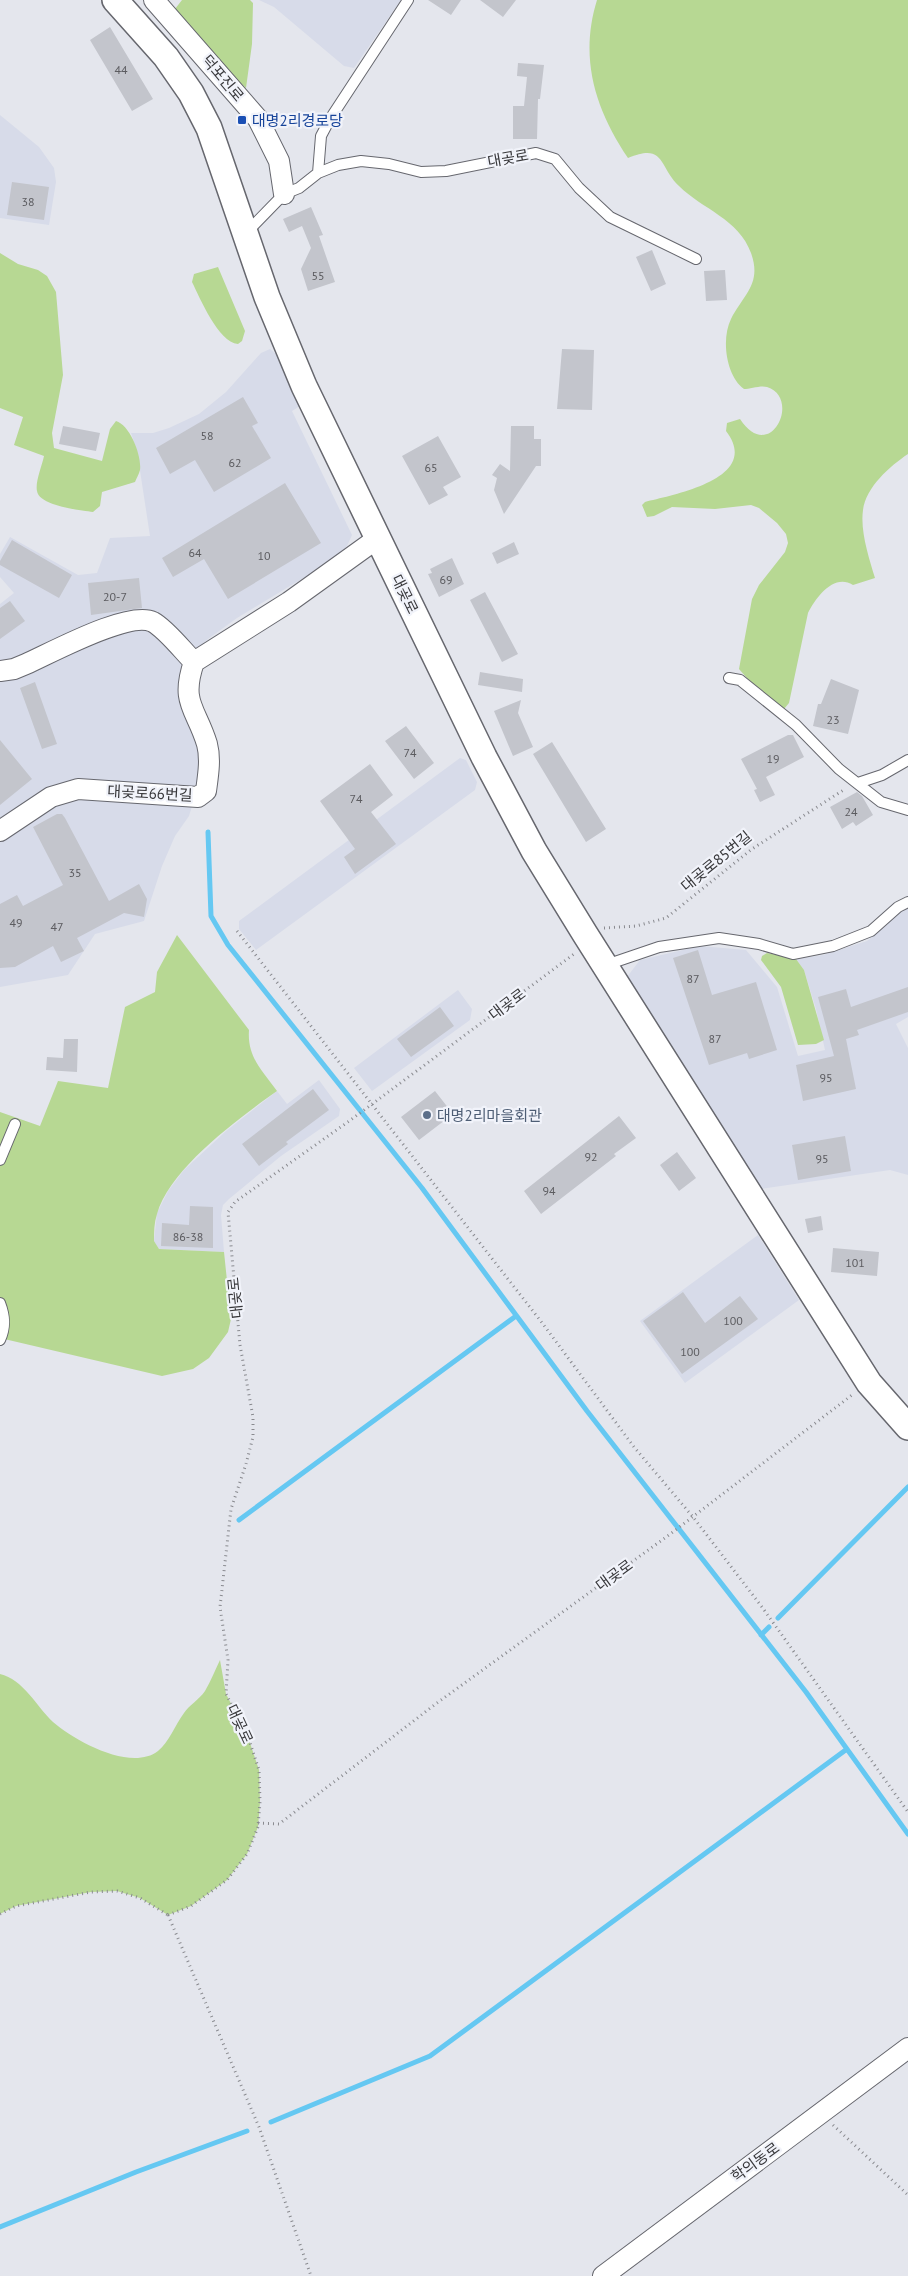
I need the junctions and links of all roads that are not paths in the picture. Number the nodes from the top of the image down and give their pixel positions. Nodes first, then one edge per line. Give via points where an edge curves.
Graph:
1 (115, 0) edge
2 (154, 0) edge
3 (408, 0) edge
4 (176, 49) junction
5 (318, 173) junction
6 (284, 194) junction
7 (244, 234) junction
8 (696, 260) dead end
9 (378, 538) junction
10 (194, 662) junction
11 (0, 671) edge
12 (729, 678) dead end
13 (908, 760) edge
14 (858, 783) junction
15 (908, 810) edge
16 (0, 831) edge
17 (908, 902) edge
18 (605, 965) junction
19 (15, 1124) dead end
20 (0, 1160) edge
21 (0, 1303) edge
22 (0, 1340) edge
23 (908, 1427) edge
24 (908, 2048) edge
25 (603, 2276) edge

1 - 4 street, 대곶로
2 - 4 street, 덕포진로
3 - 5 lane via 321,136
4 - 6 street, 덕포진로 via 258,119 279,161
4 - 7 street, 대곶로 via 191,93 210,128
5 - 6 lane, 대곶로 via 299,188
5 - 8 lane, 대곶로 via 338,164 361,162 389,164 422,172 446,171 536,153 546,155 555,159 579,188 610,216
6 - 7 lane, 대곶로
7 - 9 street, 대곶로 via 304,386
9 - 10 street via 289,602
9 - 18 street, 대곶로 via 484,757 534,851
10 - 11 street via 153,622 144,619 110,626 14,669
10 - 16 street, 대곶로66번길 via 188,698 207,745 209,769 206,791 198,797 78,788 51,797
12 - 14 lane via 740,680 796,724 839,769
13 - 14 lane via 882,775
14 - 15 lane via 881,802
17 - 18 lane via 871,931 834,946 793,954 759,944 719,938 659,946
18 - 23 street, 대곶로 via 869,1382
19 - 20 lane
21 - 22 lane via 5,1330
24 - 25 street, 학의동로

